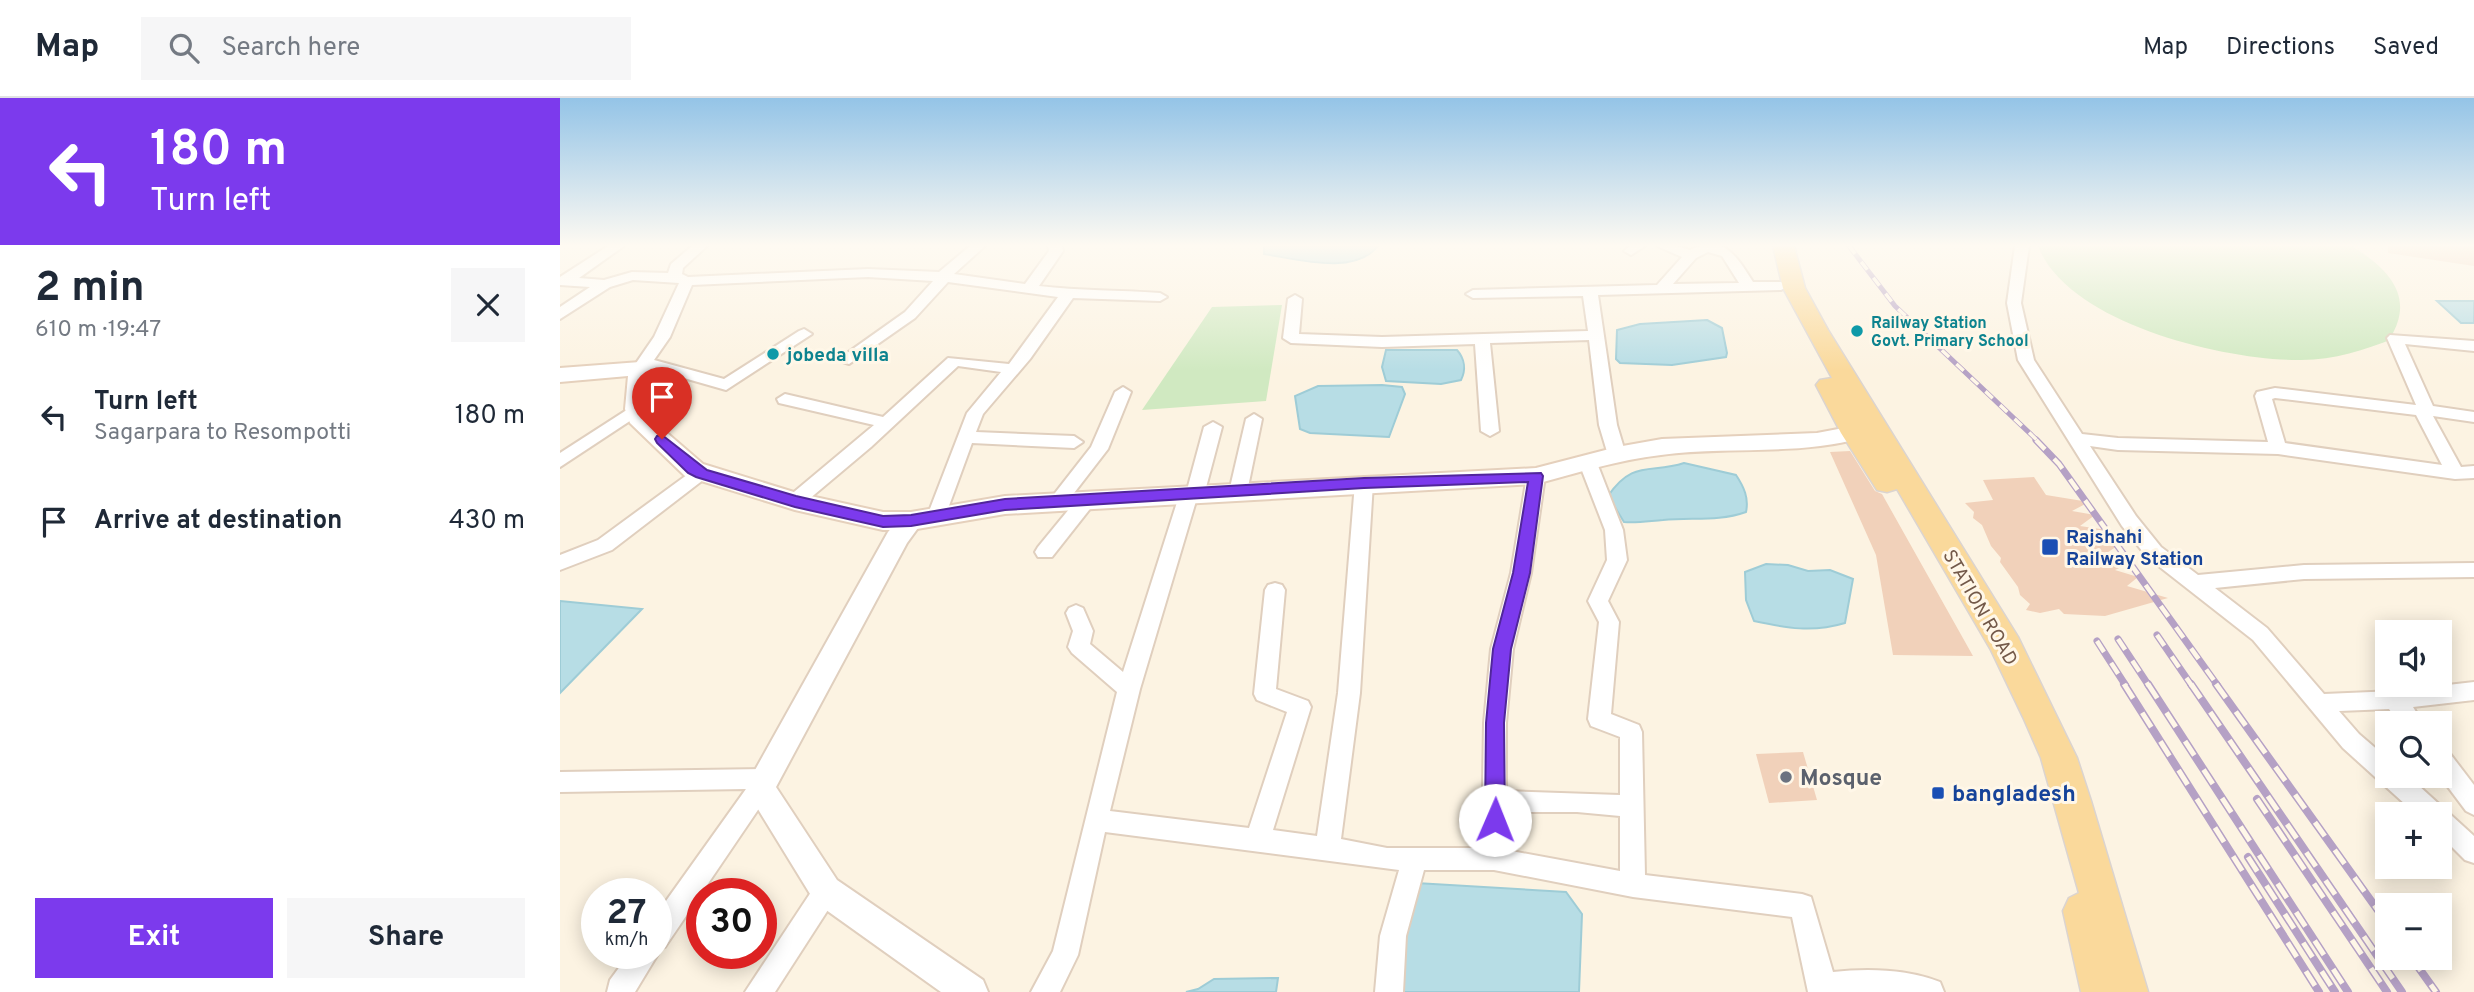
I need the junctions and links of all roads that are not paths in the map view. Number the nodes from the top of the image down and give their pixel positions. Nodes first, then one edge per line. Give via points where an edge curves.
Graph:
1 (599, 288) edge
2 (677, 288) edge
3 (934, 288) edge
4 (1020, 288) edge
5 (1662, 288) joint
6 (1686, 288) edge
7 (1782, 288) edge
8 (1794, 288) edge
9 (2016, 288) edge
10 (1029, 289) joint
11 (1590, 292) junction
12 (1068, 294) junction
13 (1473, 294) dead end
14 (1160, 297) dead end
15 (1295, 299) dead end
16 (560, 314) edge
17 (803, 334) dead end
18 (1597, 335) junction
19 (1482, 340) junction
20 (2474, 346) edge
21 (849, 359) dead end
22 (643, 365) junction
23 (1013, 369) junction
24 (560, 375) edge
25 (1123, 392) dead end
26 (785, 399) dead end
27 (636, 409) junction
28 (2424, 411) junction
29 (2474, 417) edge
30 (1254, 419) dead end
31 (887, 423) junction
32 (1213, 427) dead end
33 (1490, 431) dead end
34 (1854, 433) junction
35 (965, 437) junction
36 (2075, 439) junction
37 (1074, 442) dead end
38 (2278, 448) junction
39 (1617, 455) junction
40 (560, 461) edge
41 (1588, 463) junction
42 (2474, 472) edge
43 (701, 473) junction
44 (2455, 473) junction
45 (1536, 476) junction
46 (1364, 483) junction
47 (1238, 492) junction
48 (1191, 496) junction
49 (795, 501) junction
50 (1086, 501) junction
51 (1057, 502) junction
52 (924, 517) junction
53 (1045, 552) dead end
54 (560, 563) edge
55 (2474, 570) edge
56 (2192, 583) junction
57 (1275, 590) dead end
58 (1076, 613) dead end
59 (1129, 689) junction
60 (2474, 691) edge
61 (2395, 700) junction
62 (2319, 703) junction
63 (2403, 711) edge
64 (2375, 762) edge
65 (2452, 774) edge
66 (560, 782) edge
67 (762, 784) junction
68 (2404, 788) edge
69 (1496, 800) junction
70 (2420, 802) edge
71 (2474, 804) edge
72 (1632, 807) junction
73 (1096, 820) junction
74 (2452, 831) edge
75 (1258, 839) junction
76 (1327, 848) junction
77 (2474, 852) edge
78 (1415, 859) junction
79 (1494, 859) junction
80 (1633, 886) junction
81 (826, 891) junction
82 (672, 915) edge
83 (635, 969) edge
84 (1882, 989) edge
85 (620, 990) dead end
86 (1822, 990) edge
87 (759, 992) edge
88 (971, 992) edge
89 (1045, 992) edge
90 (1390, 992) edge
91 (1930, 992) edge
92 (2102, 992) edge
93 (2127, 992) edge

1 - 16 street
2 - 22 street via 662,337
3 - 21 street via 910,315
4 - 10 street
5 - 6 street
5 - 11 street
7 - 34 main road, STATION ROAD
8 - 93 main road, STATION ROAD via 2006,646 2054,748 2073,802
9 - 36 street via 2014,303 2025,360
10 - 12 street
11 - 13 street
11 - 18 street
12 - 14 street
12 - 23 street
15 - 19 street via 1291,338
17 - 22 street via 726,385
18 - 19 street
18 - 39 street via 1608,425
19 - 33 street
20 - 28 street via 2395,338
22 - 24 main road
22 - 27 main road
23 - 31 street via 954,361
23 - 35 street via 975,414
25 - 51 street via 1099,449
26 - 31 street
27 - 40 street
27 - 43 main road via 642,423
28 - 29 street
28 - 38 street via 2274,393 2263,396
28 - 44 street
30 - 47 street
31 - 49 street
32 - 48 street
34 - 39 main road via 1817,441 1662,447
34 - 92 main road, STATION ROAD via 1978,630 2012,698 2048,786
35 - 37 street
35 - 52 street
36 - 38 street
36 - 56 street via 2154,552
38 - 44 street
39 - 41 main road
41 - 45 main road
41 - 72 street via 1614,530 1617,560 1598,601 1609,622 1599,719 1631,732
42 - 44 street
43 - 49 main road
43 - 54 street via 606,545
45 - 46 main road
45 - 69 street via 1521,573 1502,649 1495,723
46 - 47 main road
46 - 76 street via 1349,693
47 - 48 main road
48 - 50 main road
48 - 59 street
49 - 52 main road via 883,521
50 - 51 main road
50 - 53 street
51 - 52 main road
52 - 67 street via 897,538
55 - 56 street via 2304,572
56 - 62 street via 2260,634
57 - 75 street via 1265,694 1300,707
58 - 59 street via 1083,631 1079,647
59 - 73 street
60 - 61 street
61 - 62 street
61 - 63 street
62 - 64 street
65 - 71 street
66 - 67 street
67 - 81 street
67 - 82 street
68 - 70 street
69 - 72 street
69 - 79 street
72 - 80 street
73 - 75 street
73 - 89 street via 1065,955
74 - 77 street
75 - 76 street
76 - 78 street
78 - 79 street
78 - 90 street via 1393,936
79 - 80 street
80 - 86 street via 1802,906
81 - 87 street
81 - 88 street
83 - 85 street
84 - 86 street via 1846,983
84 - 91 street

